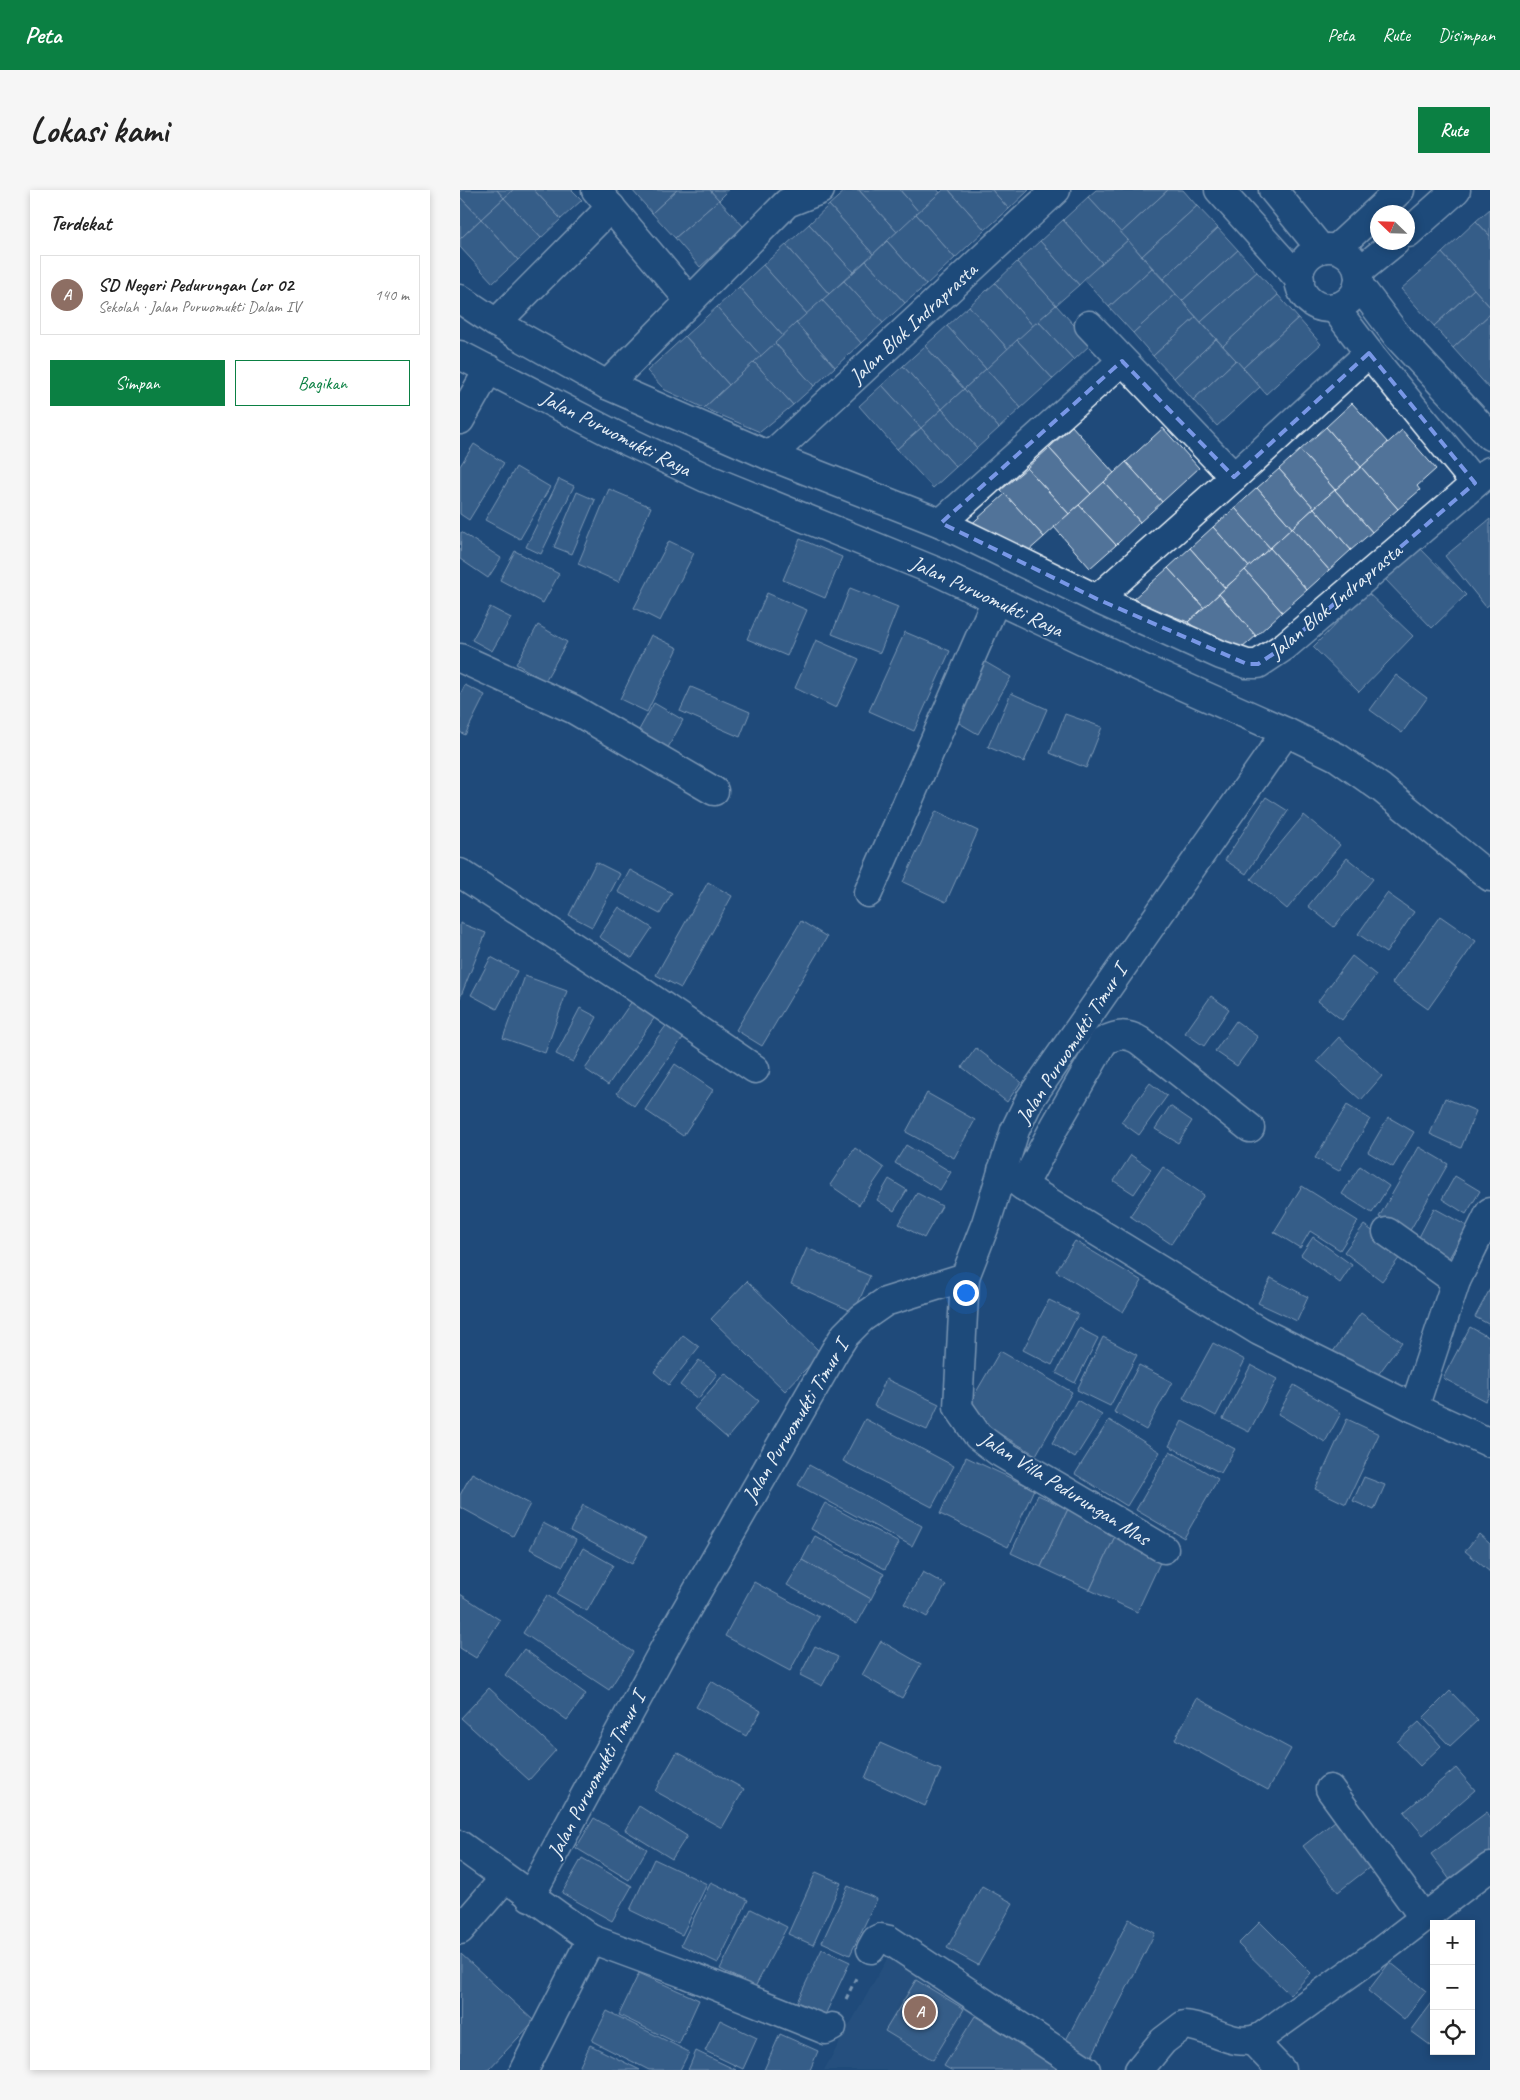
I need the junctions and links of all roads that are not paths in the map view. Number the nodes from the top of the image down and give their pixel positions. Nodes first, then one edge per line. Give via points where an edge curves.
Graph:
1 (820, 190) edge
2 (1056, 190) edge
3 (1219, 190) edge
4 (1273, 190) edge
5 (1400, 190) edge
6 (1456, 190) edge
7 (789, 197) edge
8 (604, 199) edge
9 (1415, 227) edge
10 (1329, 248) junction
11 (1387, 250) edge
12 (1358, 278) junction
13 (1300, 280) junction
14 (460, 299) edge
15 (690, 301) junction
16 (1334, 307) junction
17 (496, 322) junction
18 (1089, 324) dead end
19 (1369, 353) junction
20 (460, 355) edge
21 (1122, 361) junction
22 (490, 369) junction
23 (607, 385) junction
24 (460, 420) edge
25 (1490, 436) edge
26 (770, 456) junction
27 (1234, 477) junction
28 (1483, 477) edge
29 (942, 523) junction
30 (1097, 599) junction
31 (996, 600) junction
32 (460, 658) edge
33 (1286, 732) junction
34 (714, 791) dead end
35 (460, 873) edge
36 (1490, 876) edge
37 (868, 893) dead end
38 (755, 1069) dead end
39 (1250, 1128) dead end
40 (1002, 1170) junction
41 (1023, 1186) junction
42 (1490, 1212) edge
43 (1387, 1232) dead end
44 (965, 1278) junction
45 (1456, 1281) junction
46 (1414, 1408) junction
47 (1490, 1443) edge
48 (1164, 1549) dead end
49 (1330, 1789) dead end
50 (460, 1845) edge
51 (1490, 1868) edge
52 (504, 1878) junction
53 (530, 1897) junction
54 (1424, 1918) junction
55 (460, 1930) edge
56 (591, 1939) junction
57 (871, 1948) road end
58 (832, 2027) road end
59 (1253, 2041) junction
60 (524, 2070) edge
61 (1086, 2070) edge
62 (1139, 2070) edge
63 (1281, 2070) edge

1 - 7 street
2 - 26 street, Jalan Blok Indraprasta
3 - 13 street
4 - 10 street
5 - 10 street
6 - 9 street
7 - 15 street
8 - 15 street
8 - 17 street
10 - 12 street via 1352,259
10 - 13 street via 1307,257
11 - 12 street
12 - 16 street via 1352,296 1347,302
12 - 25 street via 1398,337
13 - 16 street via 1301,288 1310,301
14 - 17 street, Jalan Blok Indraprasta
15 - 23 street
16 - 19 street, Jalan Blok Indraprasta
17 - 23 street, Jalan Blok Indraprasta
18 - 21 street
19 - 27 street
19 - 28 street, Jalan Blok Indraprasta
20 - 22 street, Jalan Purwomukti Raya
21 - 27 street
21 - 29 street
22 - 24 street
22 - 31 street, Jalan Purwomukti Raya via 625,440 706,478 940,573
23 - 26 street, Jalan Blok Indraprasta
26 - 29 street, Jalan Blok Indraprasta
27 - 30 street
28 - 30 street, Jalan Blok Indraprasta via 1285,646 1258,664 1247,664 1221,655
29 - 30 street, Jalan Blok Indraprasta
31 - 33 street, Jalan Purwomukti Raya
31 - 37 street
32 - 34 street via 574,709
33 - 36 street, Jalan Purwomukti Raya via 1337,757 1381,788
33 - 40 street, Jalan Purwomukti Timur I via 1039,1084 1015,1130
35 - 38 street
39 - 41 street via 1140,1041 1129,1036 1114,1036 1104,1041
40 - 41 street
40 - 44 street, Jalan Purwomukti Timur I
41 - 46 street via 1259,1332
42 - 45 street
43 - 45 street
44 - 48 street, Jalan Villa Pedurungan Mas via 958,1407 973,1430 999,1452
44 - 53 street, Jalan Purwomukti Timur I via 884,1302 862,1318 841,1342 674,1631
45 - 46 street
46 - 47 street
49 - 54 street
50 - 52 street
51 - 54 street
52 - 53 street
52 - 55 street
53 - 56 street
54 - 59 street
56 - 58 street via 826,2030
56 - 60 street
57 - 61 street via 880,1938 889,1940
59 - 62 street via 1241,2042 1184,2025 1163,2041
59 - 63 street

